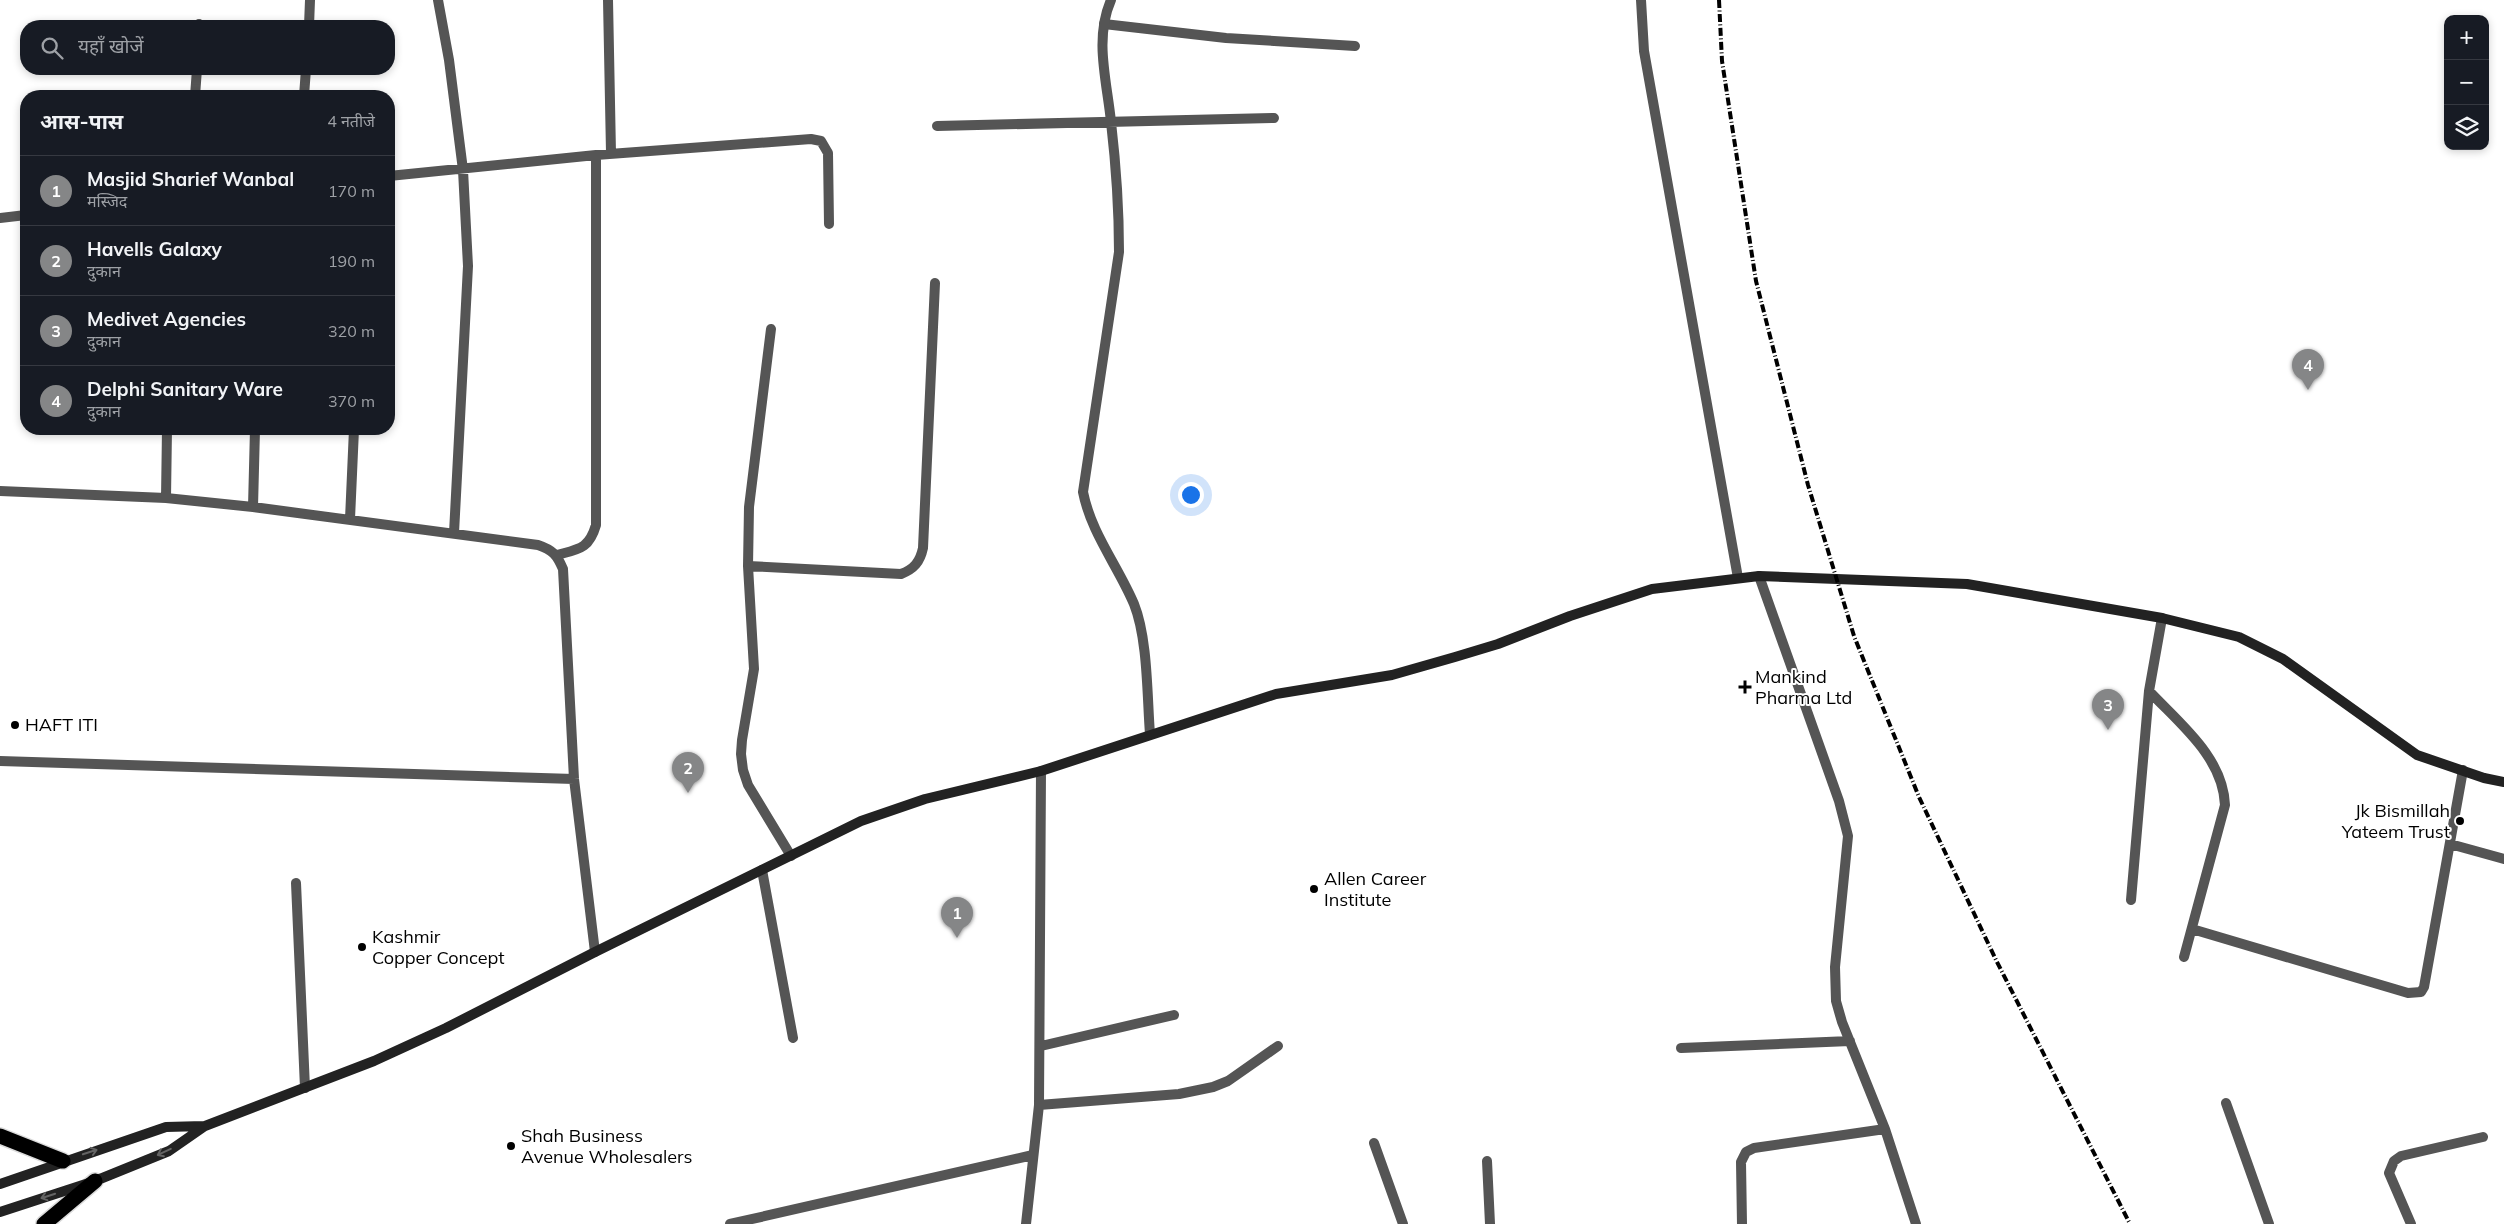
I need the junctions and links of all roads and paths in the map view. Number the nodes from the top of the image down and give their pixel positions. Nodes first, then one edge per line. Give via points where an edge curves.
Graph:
1 (310, 0) edge
2 (438, 0) edge
3 (608, 0) edge
4 (1111, 0) edge
5 (1641, 0) edge
6 (308, 20) edge
7 (1104, 24) junction
8 (1355, 46) dead end
9 (197, 75) edge
10 (306, 75) edge
11 (195, 90) edge
12 (304, 90) edge
13 (1274, 118) dead end
14 (1111, 121) junction
15 (937, 126) dead end
16 (612, 153) junction
17 (596, 155) junction
18 (463, 170) junction
19 (395, 176) edge
20 (20, 216) edge
21 (0, 218) edge
22 (829, 224) dead end
23 (935, 283) dead end
24 (771, 329) dead end
25 (167, 435) edge
26 (255, 435) edge
27 (354, 435) edge
28 (0, 491) edge
29 (166, 498) junction
30 (253, 507) junction
31 (350, 519) junction
32 (454, 533) junction
33 (557, 555) junction
34 (748, 566) junction
35 (1759, 576) junction
36 (1738, 578) junction
37 (2162, 618) junction
38 (2149, 690) junction
39 (1150, 734) junction
40 (0, 761) edge
41 (2462, 770) junction
42 (1041, 771) junction
43 (574, 779) junction
44 (2504, 782) edge
45 (2450, 844) junction
46 (791, 856) junction
47 (2504, 859) edge
48 (762, 870) junction
49 (296, 883) dead end
50 (2130, 900) dead end
51 (2192, 929) junction
52 (595, 952) junction
53 (2184, 957) dead end
54 (1174, 1015) dead end
55 (794, 1038) dead end
56 (1850, 1041) junction
57 (1041, 1046) junction
58 (1278, 1046) dead end
59 (1681, 1048) dead end
60 (305, 1088) junction
61 (2226, 1103) dead end
62 (1039, 1105) junction
63 (205, 1126) junction
64 (1885, 1129) junction
65 (0, 1136) edge
66 (2483, 1137) dead end
67 (1374, 1143) dead end
68 (1033, 1155) junction
69 (63, 1161) junction
70 (1486, 1161) dead end
71 (94, 1181) junction
72 (0, 1184) edge
73 (0, 1212) edge
74 (44, 1224) edge
75 (730, 1224) edge
76 (1026, 1224) edge
77 (1403, 1224) edge
78 (1490, 1224) edge
79 (1742, 1224) edge
80 (1916, 1224) edge
81 (2269, 1224) edge
82 (2411, 1224) edge

1 - 6 street
2 - 18 street
3 - 16 street
4 - 7 street
5 - 36 street via 1644,51
7 - 8 street via 1226,38
7 - 14 street via 1102,48
9 - 11 street
10 - 12 street
13 - 14 street
14 - 15 street
14 - 39 street via 1119,216 1118,252 1083,492 1091,523 1118,570 1141,629
16 - 17 street
16 - 22 street via 821,140 828,153
17 - 18 street
17 - 33 street via 596,525 586,545
18 - 19 street
18 - 32 street via 468,266
20 - 21 street
23 - 34 street via 921,557 915,566 901,574
24 - 34 street via 749,508
25 - 29 street
26 - 30 street
27 - 31 street
28 - 29 street
29 - 30 street
30 - 31 street
31 - 32 street
32 - 33 street via 538,545
33 - 43 street via 563,569
34 - 46 street via 754,669 742,740 743,770 748,785
35 - 36 main road
35 - 37 main road via 1967,584
35 - 56 street via 1839,801 1848,836 1835,967 1836,1001
36 - 39 main road via 1652,589 1455,657 1392,674 1276,694
37 - 38 street
37 - 41 main road via 2239,637 2283,659 2417,755
38 - 50 street
38 - 51 street via 2206,752 2216,766 2224,789 2226,805
39 - 42 main road
40 - 43 street
41 - 44 main road
41 - 45 street
42 - 46 main road via 925,799 860,821
42 - 57 street
43 - 52 street
45 - 47 street
45 - 51 street via 2421,992 2408,993
46 - 48 main road
48 - 52 main road
48 - 55 street
49 - 60 street
51 - 53 street
52 - 60 main road via 446,1028
54 - 57 street
56 - 59 street
56 - 64 street
57 - 62 street
58 - 62 street via 1228,1081 1213,1087 1179,1094
60 - 63 main road
61 - 81 street
62 - 68 street
69 -> 63 main road via 166,1127
63 -> 71 main road via 168,1151
64 - 79 street via 1754,1148 1746,1152 1741,1162
64 - 80 street
65 - 69 highway
66 - 82 street via 2401,1156 2394,1161 2389,1173
67 - 77 street
68 - 75 street
68 - 76 street
69 - 72 main road
70 - 78 street
71 -> 73 main road
71 - 74 highway

